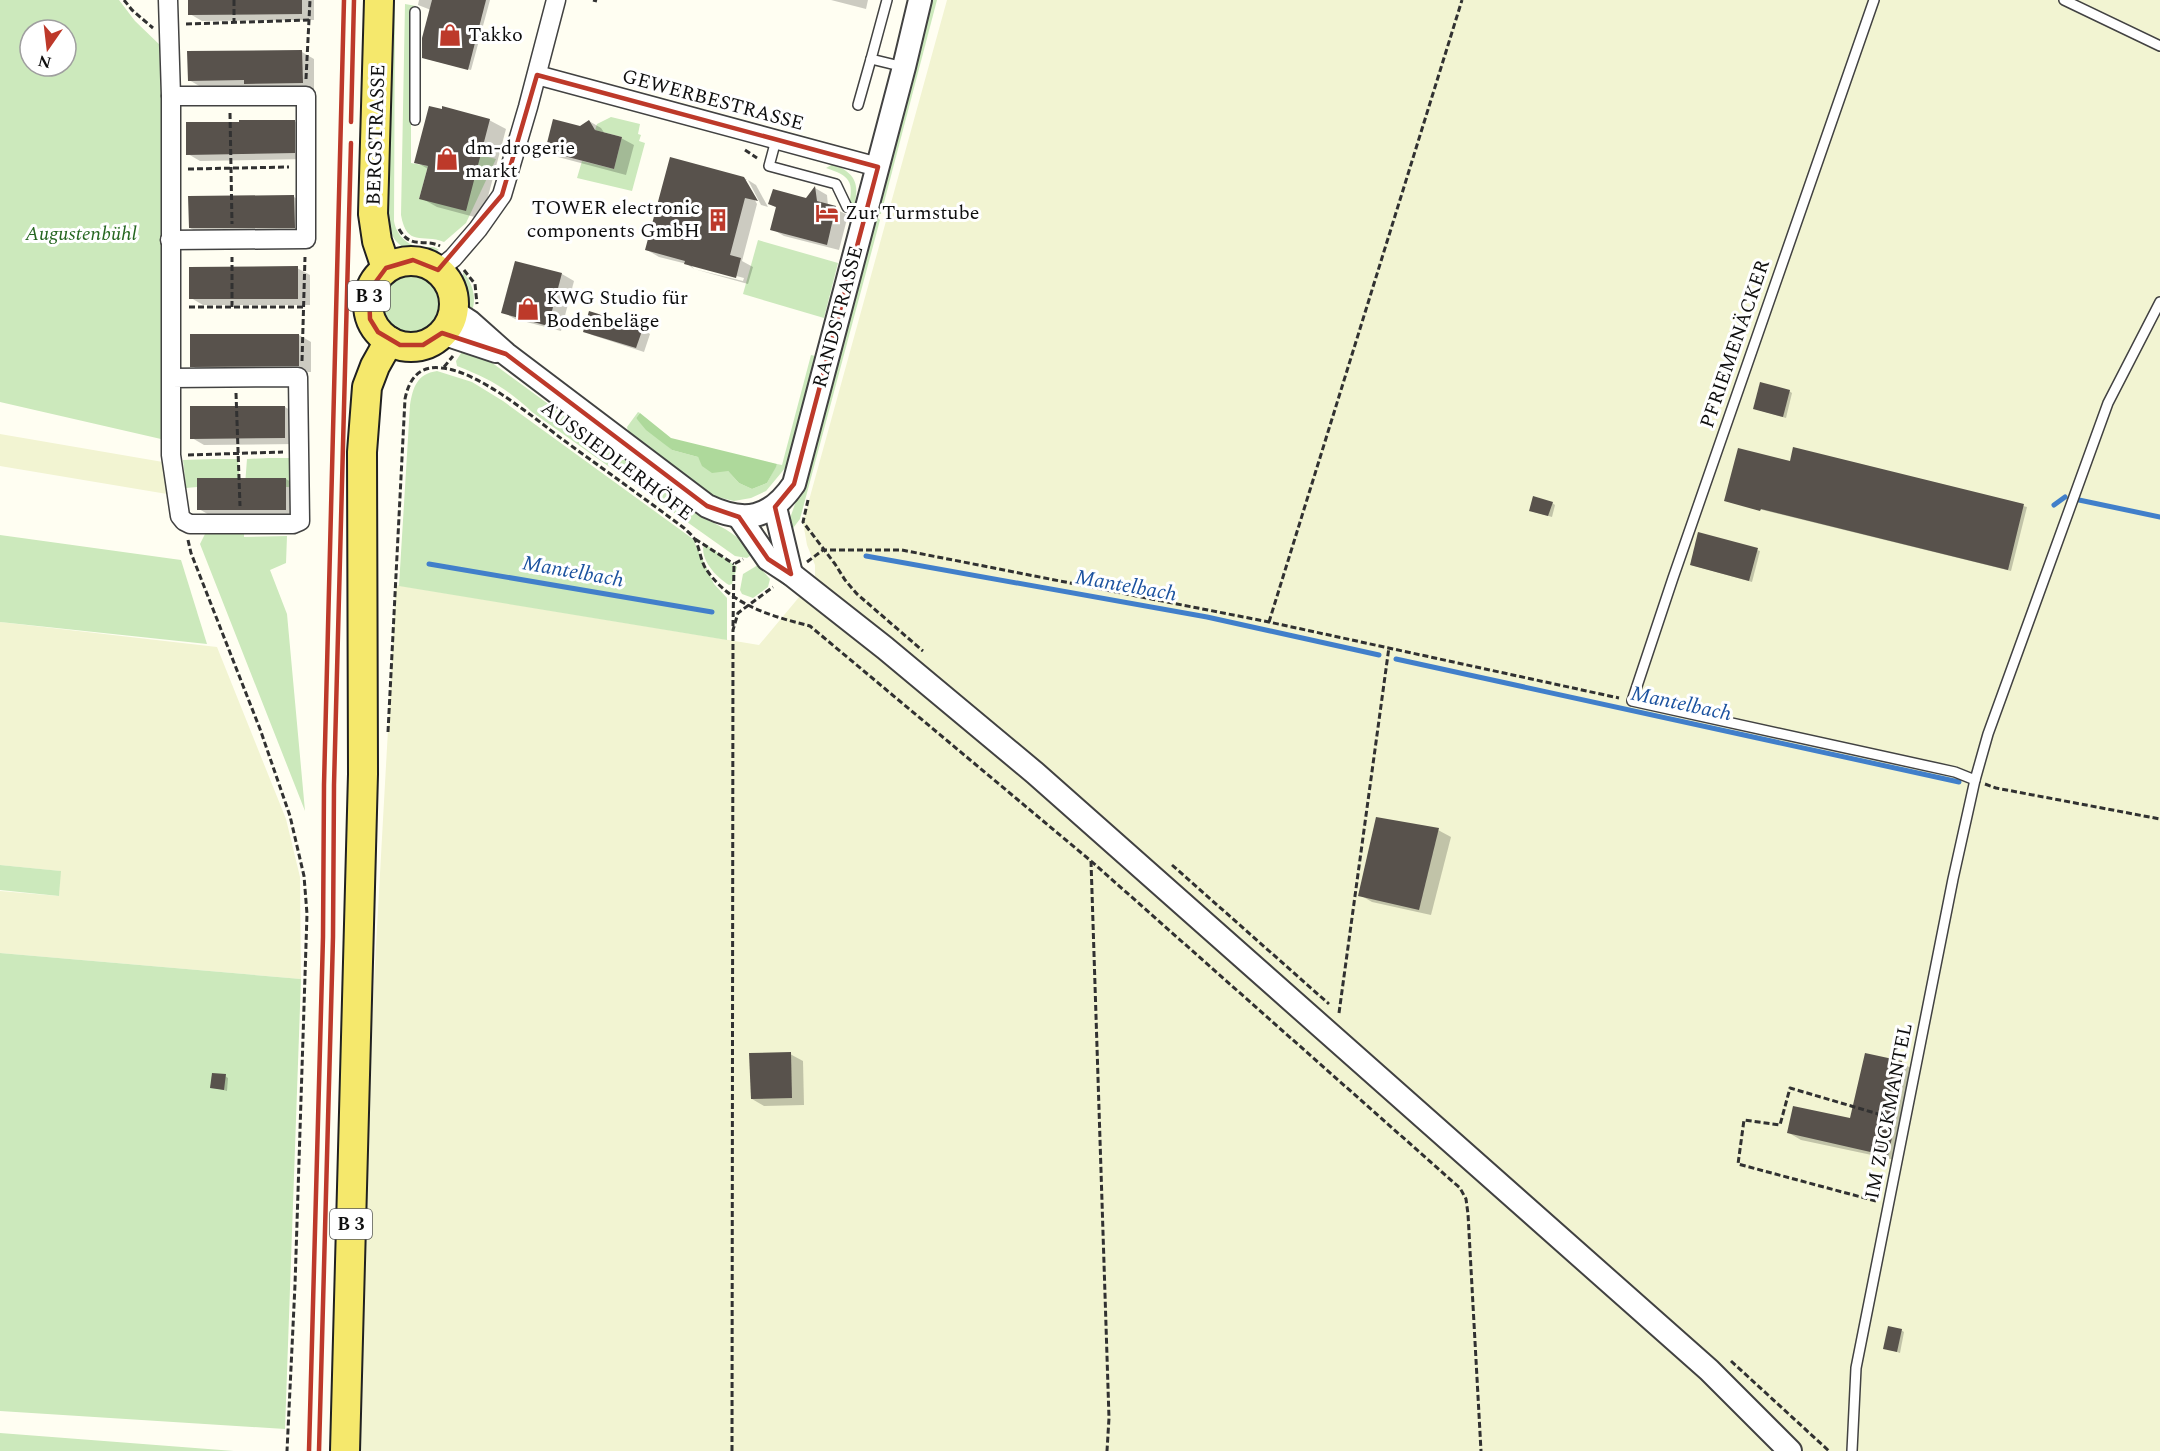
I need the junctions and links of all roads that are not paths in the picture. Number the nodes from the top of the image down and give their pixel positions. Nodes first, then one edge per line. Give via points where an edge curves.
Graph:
1 (168, 0) edge
2 (379, 0) edge
3 (556, 0) edge
4 (887, 0) edge
5 (920, 0) edge
6 (1874, 0) edge
7 (2064, 0) edge
8 (415, 12) dead end
9 (2160, 46) edge
10 (871, 59) junction
11 (904, 67) junction
12 (537, 75) junction
13 (171, 96) junction
14 (858, 105) dead end
15 (415, 120) dead end
16 (776, 140) junction
17 (878, 167) junction
18 (847, 207) dead end
19 (170, 240) junction
20 (446, 264) junction
21 (386, 268) junction
22 (2160, 302) edge
23 (455, 322) junction
24 (389, 341) junction
25 (506, 354) junction
26 (171, 378) junction
27 (775, 507) junction
28 (732, 516) junction
29 (791, 574) junction
30 (1975, 780) junction
31 (345, 1451) edge
32 (1790, 1451) edge
33 (1852, 1451) edge

1 - 13 street
2 - 21 main road, BERGSTRASSE / B 3 via 373,214
3 - 12 street
4 - 10 lane
5 - 11 street, RANDSTRASSE
6 - 30 lane, PFRIEMENÄCKER via 1632,701 1955,772
7 - 9 lane
8 - 15 lane
10 - 11 lane
10 - 14 lane
11 - 17 street, RANDSTRASSE
12 - 16 street, GEWERBESTRASSE
12 - 20 street via 502,195
13 - 19 street
13 - 19 street via 306,96 306,239
16 - 17 street, GEWERBESTRASSE
16 - 18 lane via 769,166 836,184
17 - 27 street, RANDSTRASSE via 794,484
19 - 26 street
20 - 21 main road, B 3 via 412,260
20 - 23 main road
21 - 24 main road, B 3 via 369,291 368,305 370,319
22 - 30 lane, IM ZUCKMANTEL via 2108,403
23 - 24 main road via 423,345
23 - 25 street
23 - 25 street
24 - 31 main road, B 3 via 367,387 362,452 363,774
25 - 28 street via 707,506
26 - 26 street via 171,455 184,521 300,521 298,377
27 - 28 street via 758,514
27 - 29 street
28 - 29 street via 768,559
29 - 32 street via 1035,773 1709,1370
30 - 33 lane, IM ZUCKMANTEL via 1856,1368

